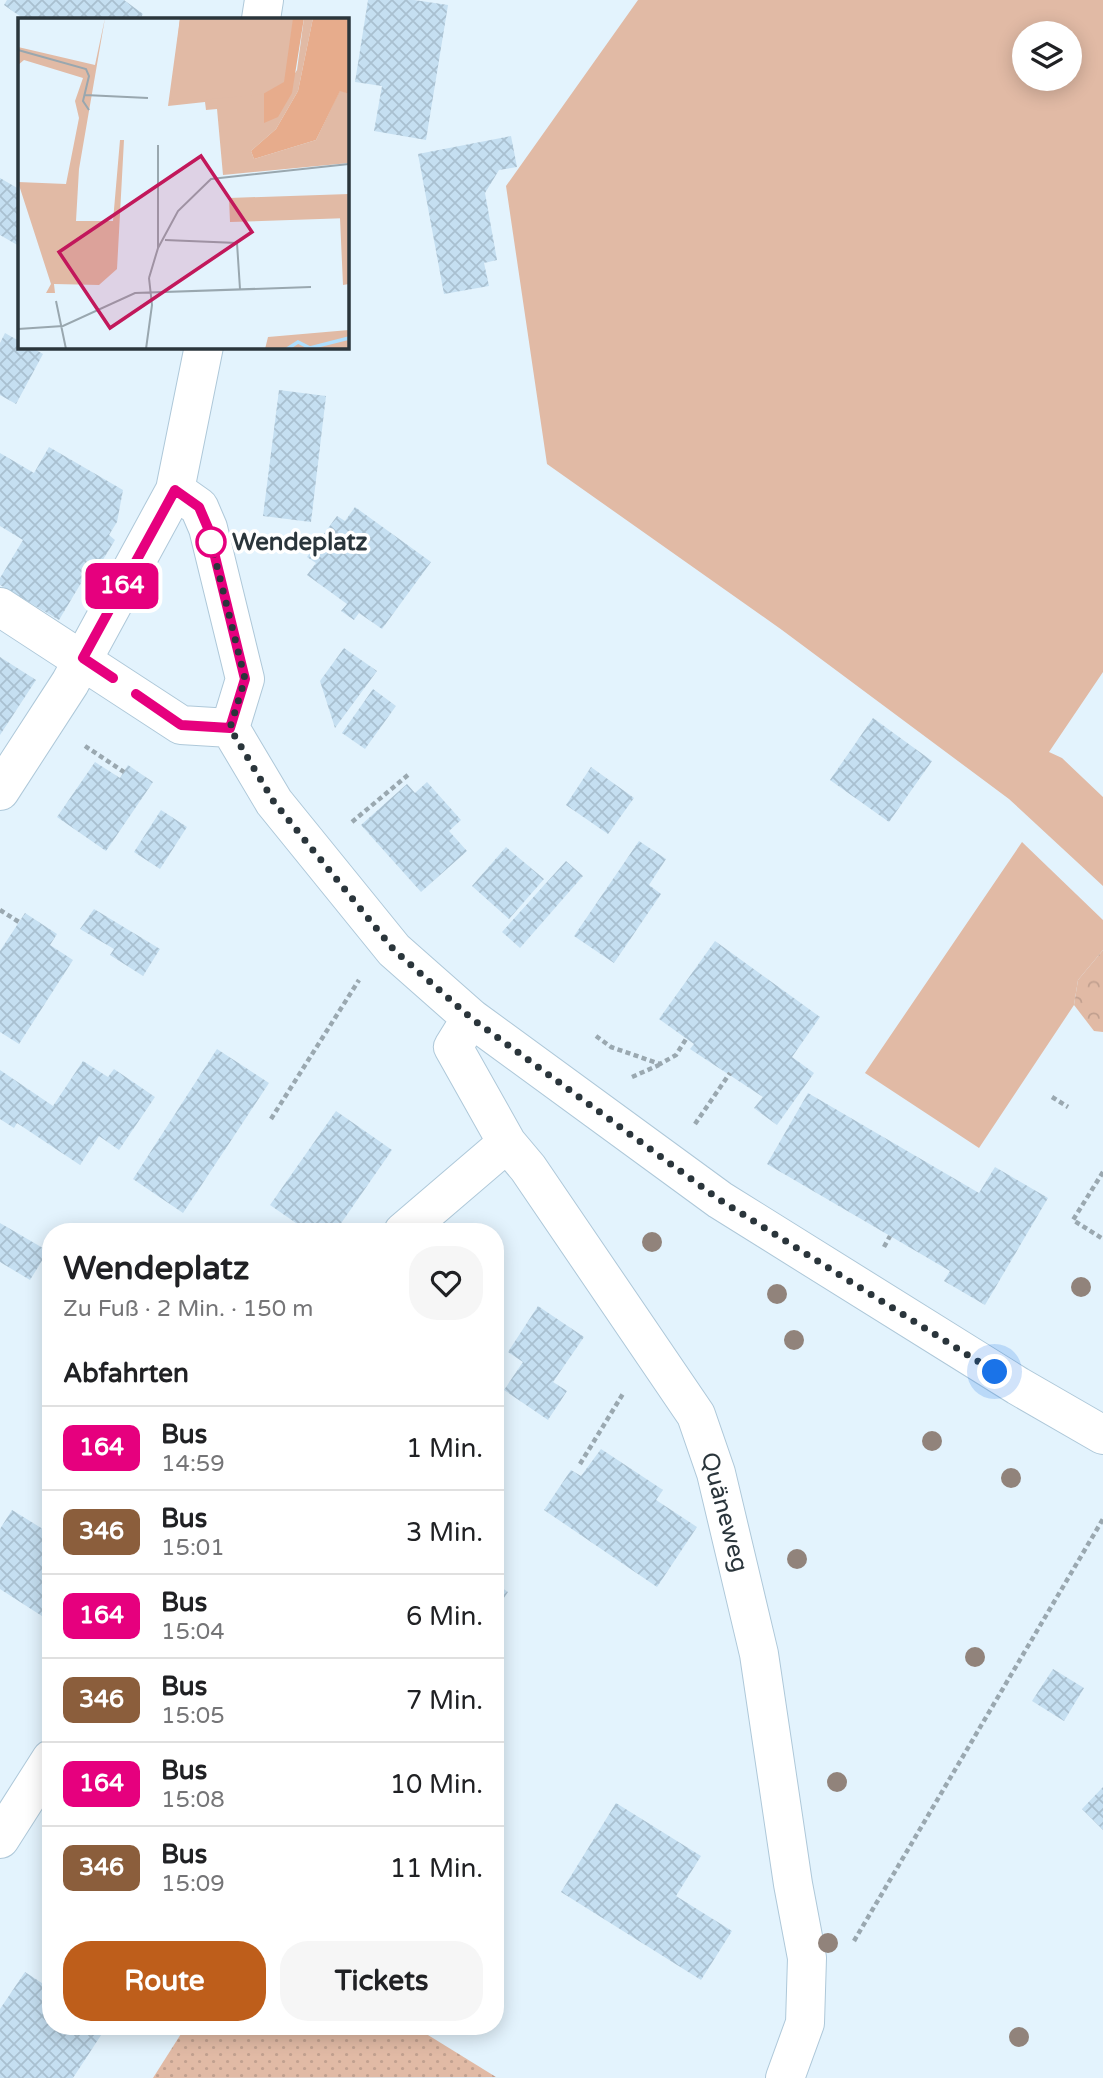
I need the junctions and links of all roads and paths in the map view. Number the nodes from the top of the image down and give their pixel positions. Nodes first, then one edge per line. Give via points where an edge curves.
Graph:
1 (264, 0) edge
2 (261, 18) edge
3 (204, 348) edge
4 (175, 490) junction
5 (0, 607) edge
6 (83, 658) junction
7 (230, 728) junction
8 (83, 745) dead end
9 (124, 772) dead end
10 (408, 775) dead end
11 (0, 791) edge
12 (347, 826) dead end
13 (0, 911) edge
14 (19, 922) dead end
15 (360, 977) dead end
16 (471, 1018) junction
17 (596, 1036) dead end
18 (686, 1039) dead end
19 (730, 1073) dead end
20 (1052, 1097) dead end
21 (1068, 1107) dead end
22 (271, 1119) dead end
23 (507, 1143) junction
24 (668, 1163) junction
25 (1103, 1172) edge
26 (414, 1223) edge
27 (1103, 1238) edge
28 (627, 1387) dead end
29 (1103, 1435) edge
30 (580, 1464) dead end
31 (1103, 1519) edge
32 (42, 1773) edge
33 (0, 1839) edge
34 (848, 1951) dead end
35 (785, 2078) edge

1 - 2 street
3 - 4 street
4 - 6 street
4 - 7 street via 199,507 208,528 245,679
5 - 6 street
6 - 7 street via 181,725
6 - 11 street
7 - 16 street via 274,802 394,950
8 - 9 path
10 - 12 path
13 - 14 path
15 - 22 path
16 - 23 street, Quäneweg via 453,1047
16 - 24 street
17 - 18 path via 611,1047 660,1065 676,1055
19 - 24 path
20 - 21 path
23 - 26 street
23 - 35 street, Quäneweg via 689,1404 716,1473 759,1654 807,1958 805,2023
24 - 29 street via 720,1200
25 - 27 path via 1073,1220
28 - 30 path
31 - 34 path
32 - 33 street

